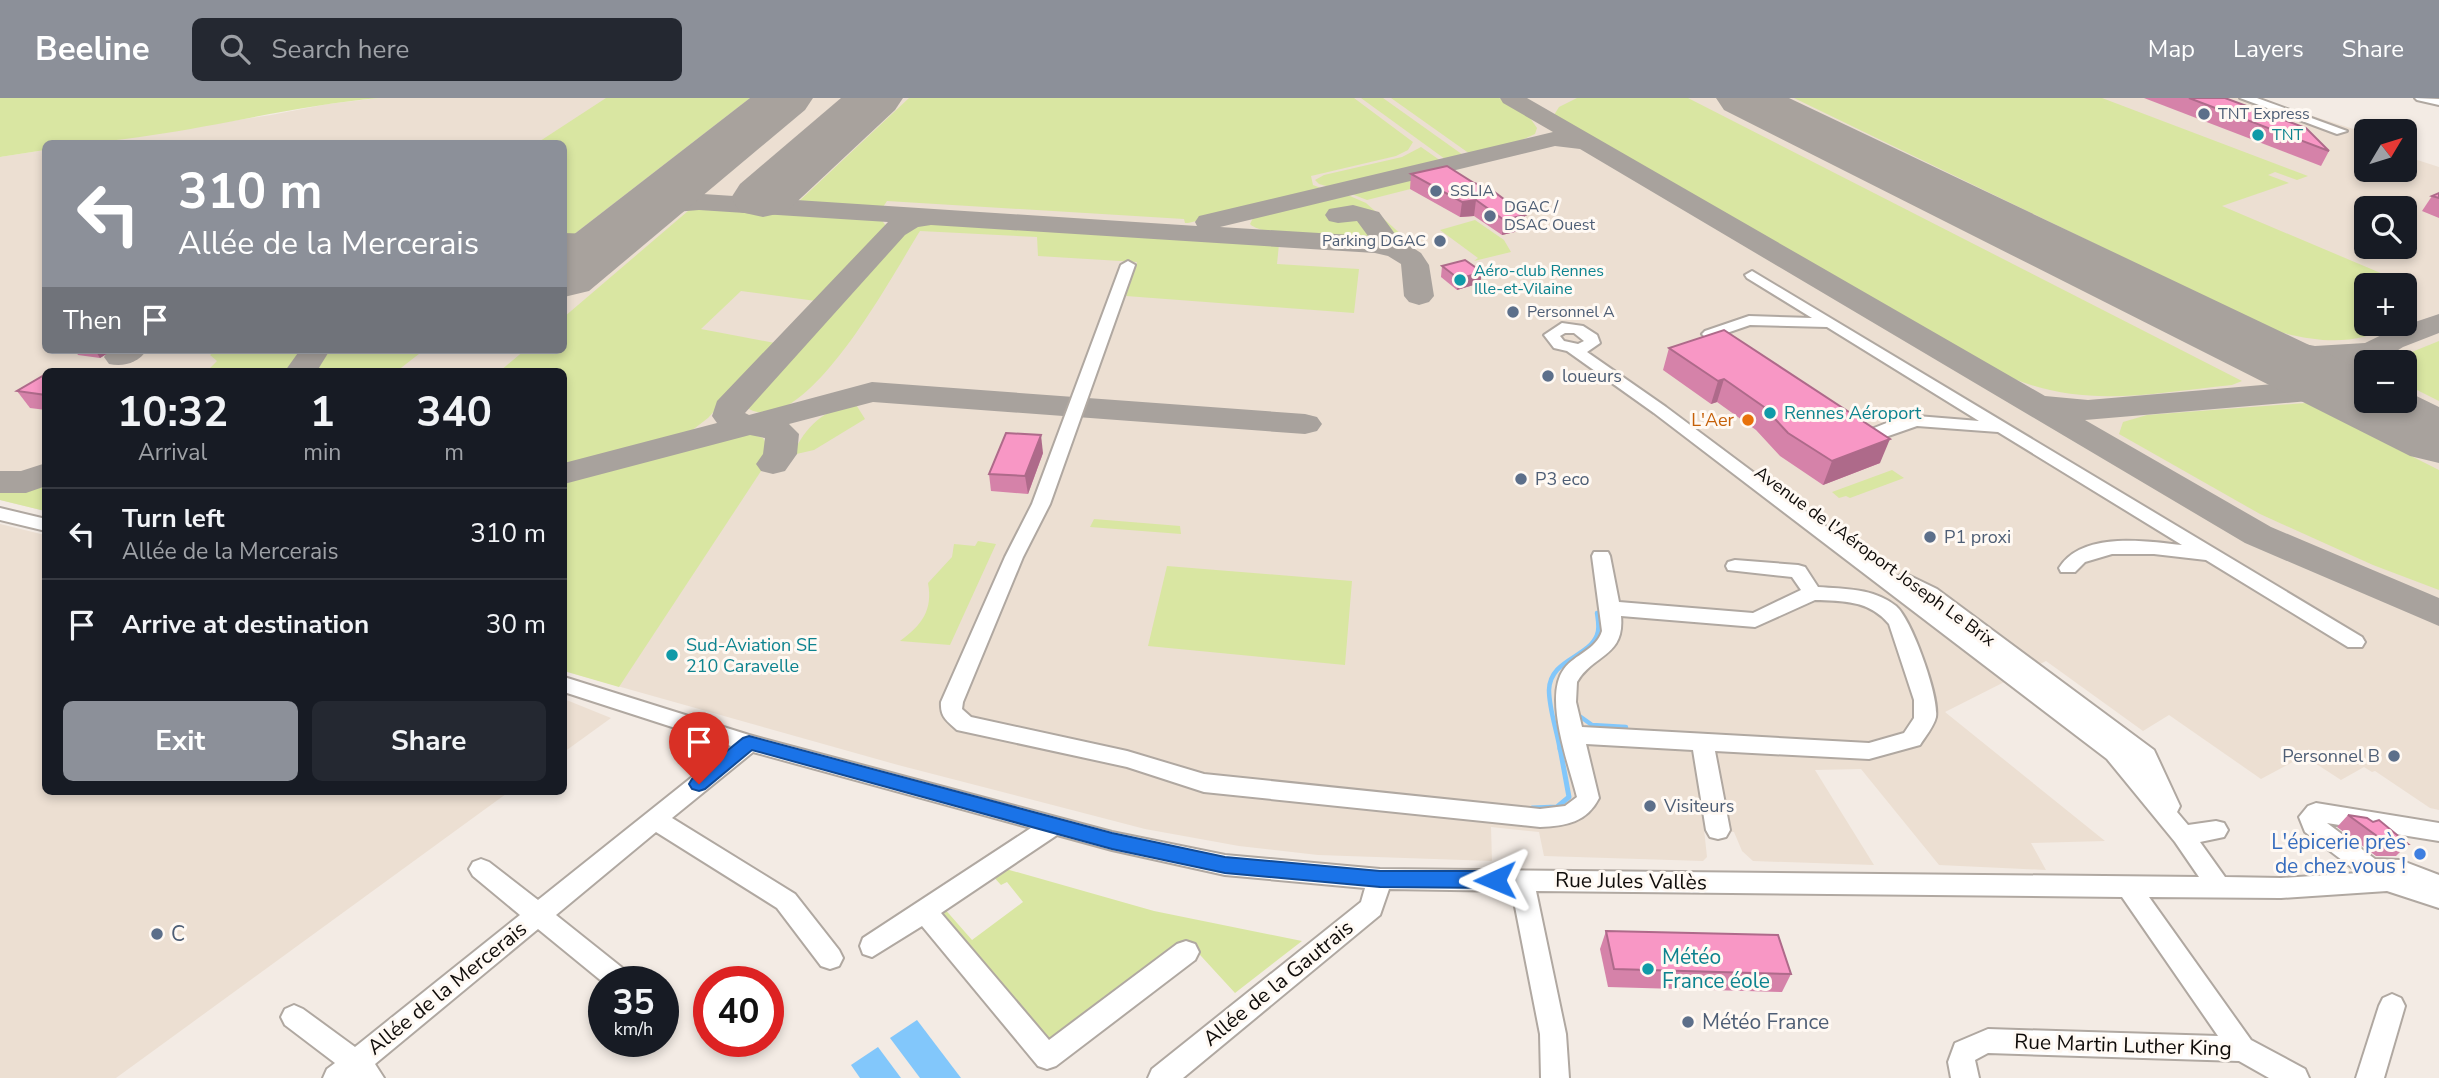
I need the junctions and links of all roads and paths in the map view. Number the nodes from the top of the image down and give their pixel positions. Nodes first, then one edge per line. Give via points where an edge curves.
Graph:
1 (2246, 98) edge
2 (2421, 98) edge
3 (2439, 102) edge
4 (2341, 131) dead end
5 (1128, 265) dead end
6 (1752, 275) dead end
7 (1832, 323) junction
8 (1710, 334) edge
9 (1582, 347) dead end
10 (2003, 427) junction
11 (1865, 438) edge
12 (0, 514) edge
13 (42, 524) edge
14 (2211, 554) junction
15 (1601, 556) dead end
16 (1735, 566) dead end
17 (2068, 568) dead end
18 (1812, 593) junction
19 (1609, 608) junction
20 (2355, 642) dead end
21 (567, 686) edge
22 (1573, 735) junction
23 (1702, 741) junction
24 (749, 743) junction
25 (655, 819) junction
26 (1054, 825) junction
27 (1718, 830) dead end
28 (2216, 830) dead end
29 (2439, 832) edge
30 (2183, 835) junction
31 (481, 869) dead end
32 (2381, 875) junction
33 (1380, 879) junction
34 (1522, 879) junction
35 (2128, 886) junction
36 (2439, 886) edge
37 (2219, 888) junction
38 (2439, 898) edge
39 (925, 911) junction
40 (539, 914) junction
41 (872, 946) dead end
42 (1186, 952) dead end
43 (830, 958) dead end
44 (602, 966) edge
45 (2392, 1006) dead end
46 (294, 1017) dead end
47 (2242, 1049) junction
48 (354, 1073) edge
49 (1162, 1078) edge
50 (1555, 1078) edge
51 (1965, 1078) edge
52 (2295, 1078) edge
53 (2370, 1078) edge

1 - 4 street
2 - 3 street
5 - 22 street via 1041,503 952,702 956,719 1127,759 1204,783 1540,818 1575,813 1588,798
6 - 7 street
7 - 8 street via 1749,320
7 - 10 street
9 - 30 street, Avenue de l'Aéroport Joseph Le Brix via 1625,372 1714,443 2146,756 2142,772
10 - 11 street via 1917,421
10 - 14 street
12 - 13 street
14 - 17 street via 2103,548
14 - 20 street
15 - 19 street
16 - 18 street via 1798,571
18 - 19 street via 1755,620
18 - 23 street via 1860,596 1889,611 1898,622 1925,700 1926,719 1912,739 1868,751
19 - 22 street via 1612,630 1606,644 1567,680 1565,695
21 - 24 street, Rue Jules Vallès
22 - 23 street
23 - 27 street
24 - 25 street, Allée de la Mercerais
24 - 26 street, Rue Jules Vallès
25 - 40 street, Allée de la Mercerais
25 - 43 street via 786,901
26 - 33 street, Rue Jules Vallès via 1225,865
26 - 39 street
28 - 30 street
29 - 32 street via 2316,812 2310,817 2305,825
30 - 37 street, Avenue de l'Aéroport Joseph Le Brix
31 - 40 street, Allée de la Mercerais
32 - 36 street via 2386,866
32 - 37 street, Rue Jules Vallès via 2281,888
32 - 38 street
33 - 34 street, Rue Jules Vallès
33 - 49 street, Allée de la Gautrais via 1371,908
34 - 35 street, Rue Jules Vallès
34 - 50 street via 1553,1034
35 - 37 street, Rue Jules Vallès
35 - 47 street, Rue Martin Luther King
39 - 41 street
39 - 42 street via 1047,1057
40 - 44 street, Allée de la Mercerais
40 - 48 street, Allée de la Mercerais
45 - 53 street
46 - 48 street, Allée de la Mercerais
47 - 51 street, Rue Martin Luther King via 1988,1041 1962,1053 1960,1066
47 - 52 street

